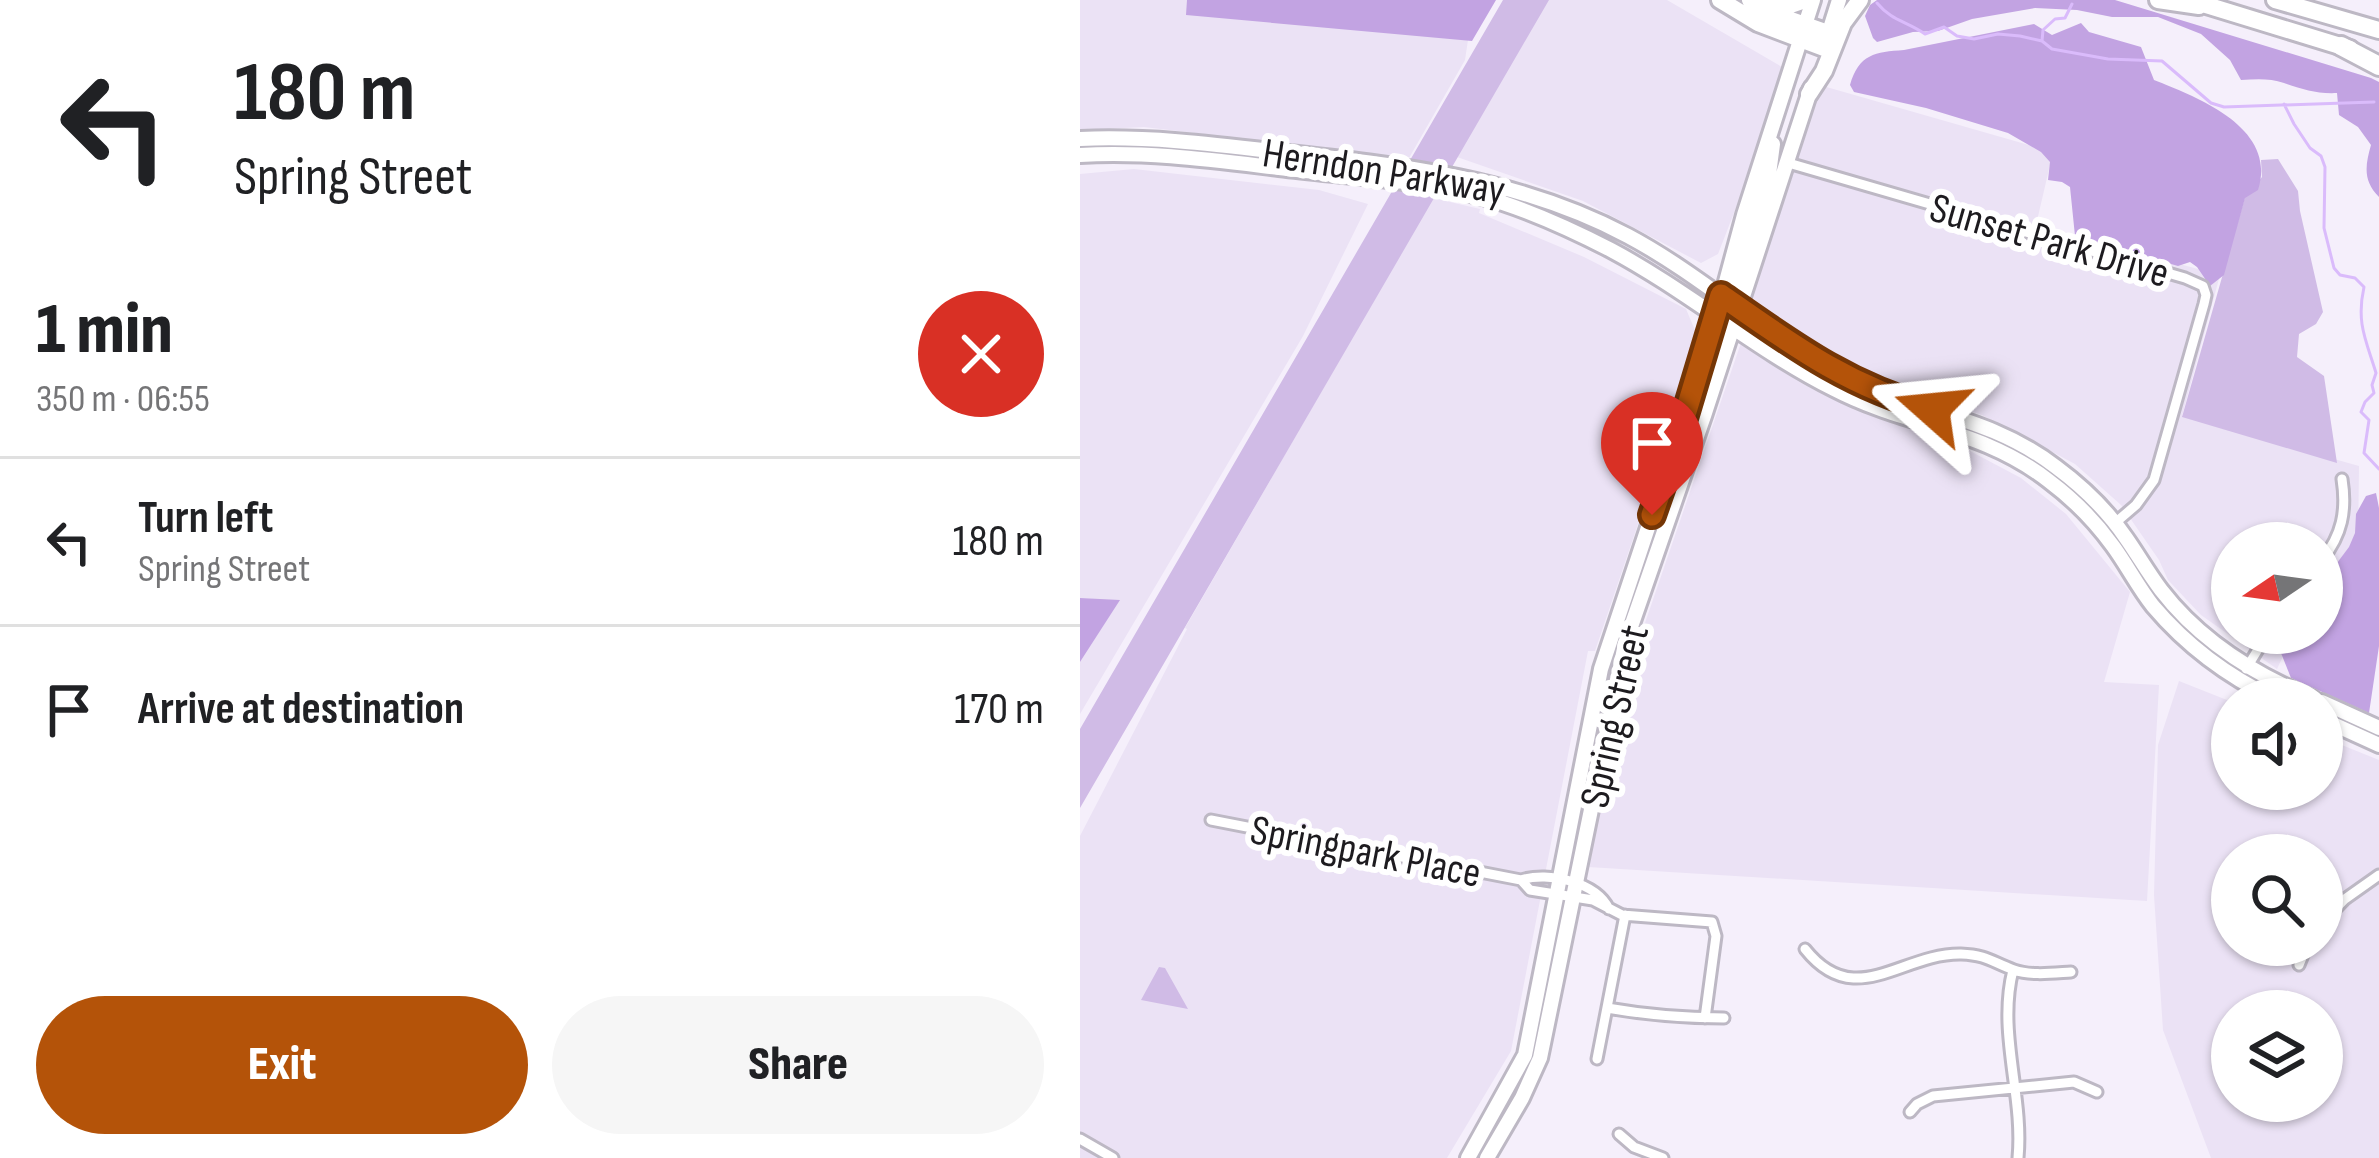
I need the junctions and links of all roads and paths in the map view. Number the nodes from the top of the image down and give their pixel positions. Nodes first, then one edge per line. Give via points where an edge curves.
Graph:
1 (1720, 0) edge
2 (1809, 0) edge
3 (1839, 0) edge
4 (1861, 0) edge
5 (2158, 0) edge
6 (2190, 0) edge
7 (2275, 0) edge
8 (1751, 1) edge
9 (2217, 9) junction
10 (2379, 30) edge
11 (1803, 33) junction
12 (1826, 41) junction
13 (2341, 46) joint
14 (2379, 62) edge
15 (1809, 94) junction
16 (1080, 140) edge
17 (1080, 155) edge
18 (1785, 162) junction
19 (1731, 301) junction
20 (1725, 320) junction
21 (2342, 479) dead end
22 (2342, 522) edge
23 (2115, 523) junction
24 (2255, 654) edge
25 (2243, 674) junction
26 (2248, 678) edge
27 (2254, 678) edge
28 (2343, 712) edge
29 (2379, 728) edge
30 (2343, 729) edge
31 (2379, 745) edge
32 (1211, 820) dead end
33 (2379, 875) edge
34 (1566, 888) junction
35 (2343, 900) edge
36 (1625, 915) junction
37 (1805, 949) dead end
38 (2013, 970) junction
39 (2071, 972) dead end
40 (1607, 1008) junction
41 (1706, 1018) junction
42 (1724, 1018) dead end
43 (1597, 1059) dead end
44 (2015, 1088) junction
45 (2097, 1092) dead end
46 (1910, 1112) dead end
47 (1619, 1134) dead end
48 (1080, 1139) edge
49 (1113, 1158) edge
50 (1468, 1158) edge
51 (1487, 1158) edge
52 (1663, 1158) edge
53 (2018, 1158) edge

1 - 11 highway via 1748,18
2 - 8 highway via 1785,8
2 - 11 main road, Spring Street
3 - 12 main road, Spring Street
4 - 15 highway
5 - 9 highway
6 - 9 highway
7 - 10 highway
8 - 11 highway
9 - 13 highway
11 - 12 highway
11 - 19 main road, Spring Street
12 - 15 main road, Spring Street
13 - 14 highway
15 - 18 main road, Spring Street
16 - 19 main road, Herndon Parkway via 1177,140 1480,180 1610,227
17 - 20 main road, Herndon Parkway via 1197,158 1471,194 1593,241
18 - 19 main road, Spring Street
18 - 23 street, Sunset Park Drive via 2203,286 2154,480
19 - 20 main road, Spring Street
19 - 20 main road, Spring Street
19 - 23 main road, Herndon Parkway via 1856,383 2021,443
20 - 25 main road, Herndon Parkway via 1839,392 1988,443 2047,479 2102,532 2166,620 2199,651
20 - 34 main road, Spring Street via 1625,644
21 - 22 street
23 - 25 main road, Herndon Parkway via 2181,614
24 - 25 street
25 - 26 main road, Herndon Parkway
25 - 27 main road, Herndon Parkway
28 - 29 main road, Herndon Parkway
30 - 31 main road
32 - 34 street, Springpark Place
33 - 35 street
34 - 36 street, Springpark Place
34 - 50 main road, Spring Street via 1525,1055
34 - 51 main road, Spring Street via 1540,1058
36 - 40 street
36 - 41 street, Springpark Place via 1712,922
37 - 38 street via 1819,967 1853,978 1953,954 1988,957
38 - 39 street
38 - 44 street via 2007,1004
40 - 41 street
40 - 43 street
41 - 42 street
44 - 45 street via 2074,1082
44 - 46 street via 1933,1096
44 - 53 street
47 - 52 street
48 - 49 street

